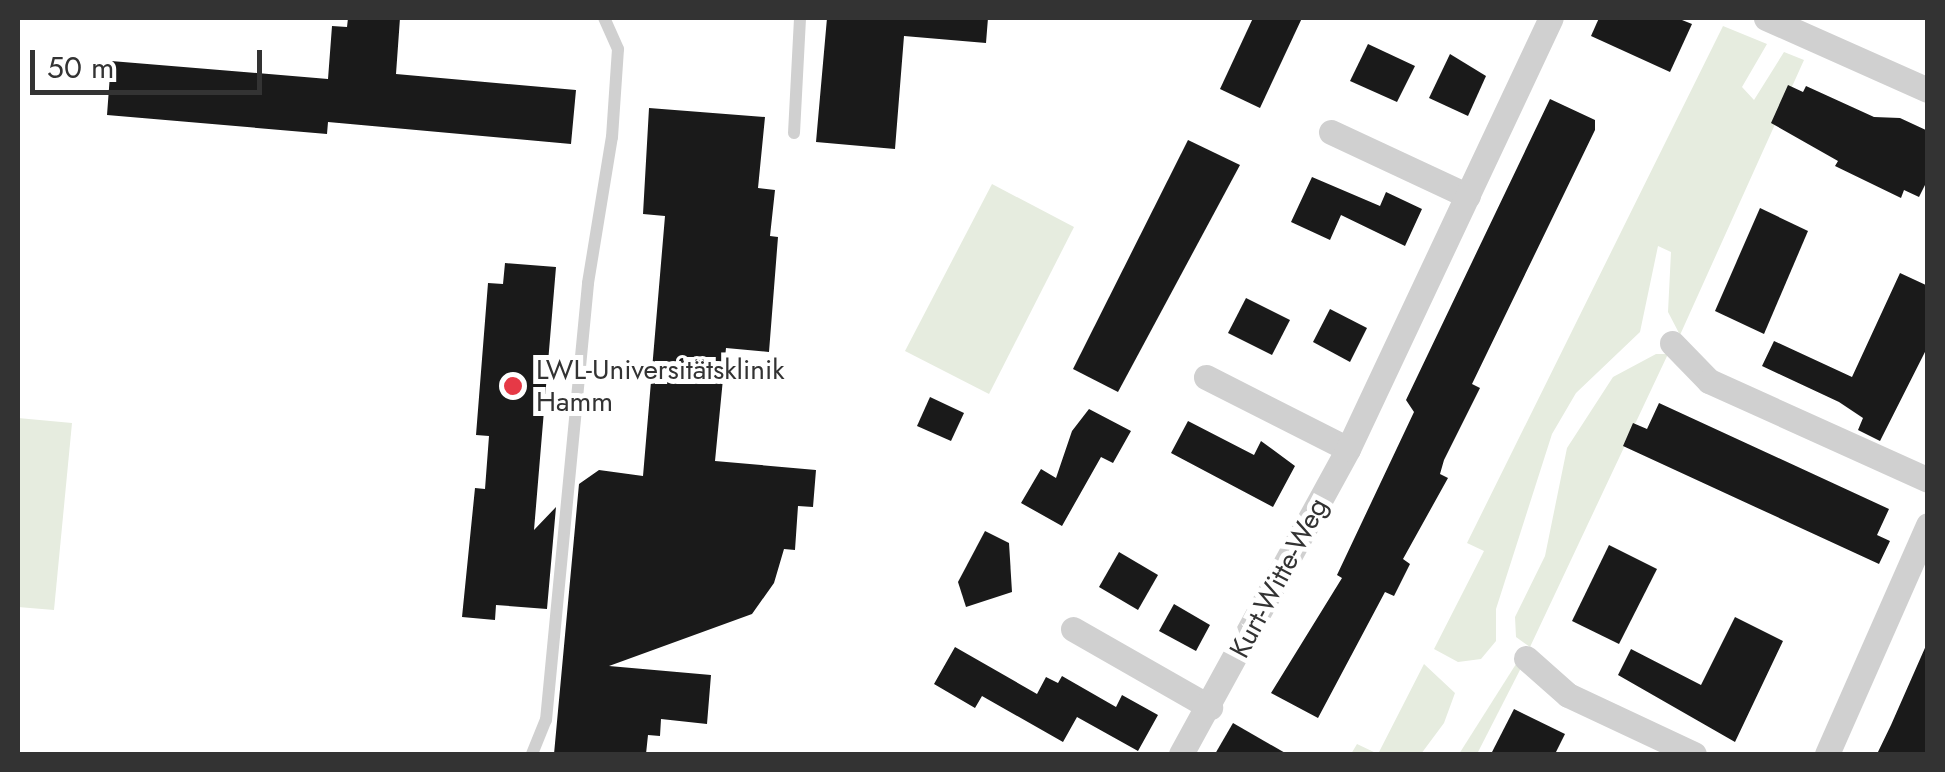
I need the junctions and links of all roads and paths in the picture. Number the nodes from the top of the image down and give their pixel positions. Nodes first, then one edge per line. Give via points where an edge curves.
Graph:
1 (604, 18) edge
2 (800, 18) edge
3 (1551, 18) edge
4 (1766, 18) edge
5 (1928, 90) edge
6 (1331, 132) dead end
7 (794, 133) dead end
8 (1468, 196) junction
9 (1672, 343) dead end
10 (1206, 378) dead end
11 (1348, 449) junction
12 (1928, 480) edge
13 (1928, 525) edge
14 (1074, 630) dead end
15 (1526, 658) dead end
16 (1210, 706) junction
17 (532, 754) edge
18 (1181, 754) edge
19 (1694, 754) edge
20 (1827, 754) edge

1 - 17 lane via 618,49 612,136 588,283 546,720
2 - 7 lane
3 - 8 street, Kurt-Witte-Weg
4 - 5 street
6 - 8 street
8 - 11 street, Kurt-Witte-Weg
9 - 12 street via 1709,381
10 - 11 street
11 - 16 street, Kurt-Witte-Weg
13 - 20 street
14 - 16 street
15 - 19 street via 1568,694
16 - 18 street, Kurt-Witte-Weg

